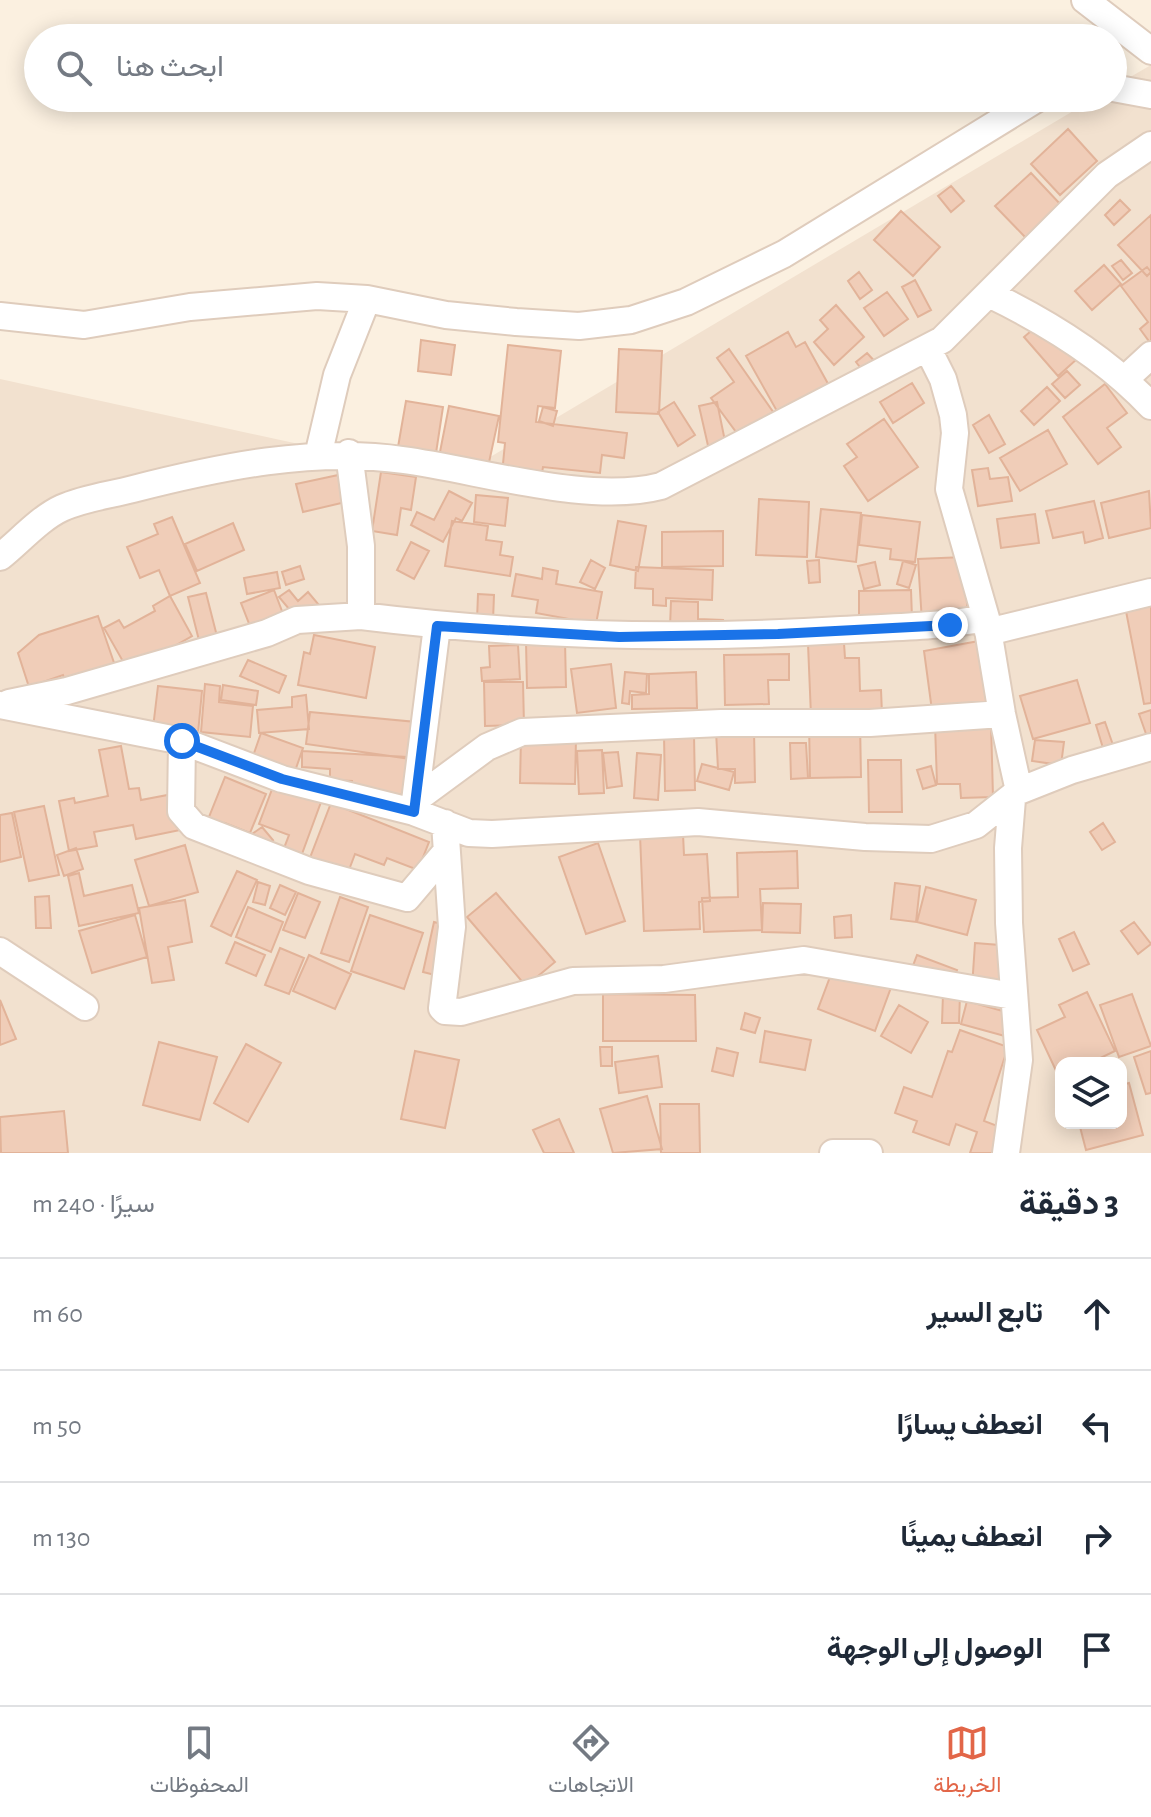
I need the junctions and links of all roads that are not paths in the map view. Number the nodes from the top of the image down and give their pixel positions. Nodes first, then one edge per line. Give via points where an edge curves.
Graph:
1 (1085, 0) edge
2 (1116, 24) edge
3 (1127, 32) edge
4 (1151, 51) edge
5 (1127, 91) edge
6 (1151, 95) edge
7 (1015, 112) edge
8 (1151, 145) edge
9 (989, 294) junction
10 (367, 299) junction
11 (0, 316) edge
12 (928, 349) junction
13 (1151, 355) edge
14 (1125, 379) junction
15 (1151, 406) edge
16 (349, 453) junction
17 (318, 456) junction
18 (0, 557) edge
19 (1151, 592) edge
20 (361, 616) junction
21 (987, 625) junction
22 (437, 626) junction
23 (0, 705) edge
24 (1002, 714) junction
25 (182, 741) junction
26 (1151, 747) edge
27 (1016, 795) junction
28 (414, 806) junction
29 (445, 823) junction
30 (446, 852) junction
31 (0, 951) edge
32 (1013, 996) junction
33 (85, 1007) dead end
34 (833, 1153) edge
35 (869, 1153) edge
36 (1006, 1153) edge

1 - 2 street
3 - 4 street
5 - 6 street
7 - 10 street via 784,254 686,302 631,320 579,326 516,322
8 - 9 street via 1107,175
9 - 12 street
9 - 14 street
10 - 11 street via 269,298 84,325
10 - 17 street via 337,375
12 - 16 street via 698,468 641,491 599,493
12 - 21 street via 953,415 949,489
13 - 14 street
14 - 15 street
16 - 17 street
16 - 20 street via 361,546
17 - 18 street via 183,476 85,501 60,509
19 - 21 street
20 - 22 street
20 - 23 street via 297,620 67,691
21 - 22 street via 619,637
21 - 24 street
22 - 28 street
23 - 25 street
24 - 27 street
24 - 28 street via 870,723 522,732 487,747
25 - 28 street via 282,779
25 - 30 street via 181,811 194,826 309,871 407,898
26 - 27 street via 1072,770
27 - 29 street via 976,825 931,839 713,822 492,834 469,833
27 - 32 street via 1008,848
28 - 29 street
29 - 30 street
30 - 32 street via 452,895 445,1011 461,1012 563,983 664,979 804,960
31 - 33 street
32 - 36 street via 1019,1060
34 - 35 street

